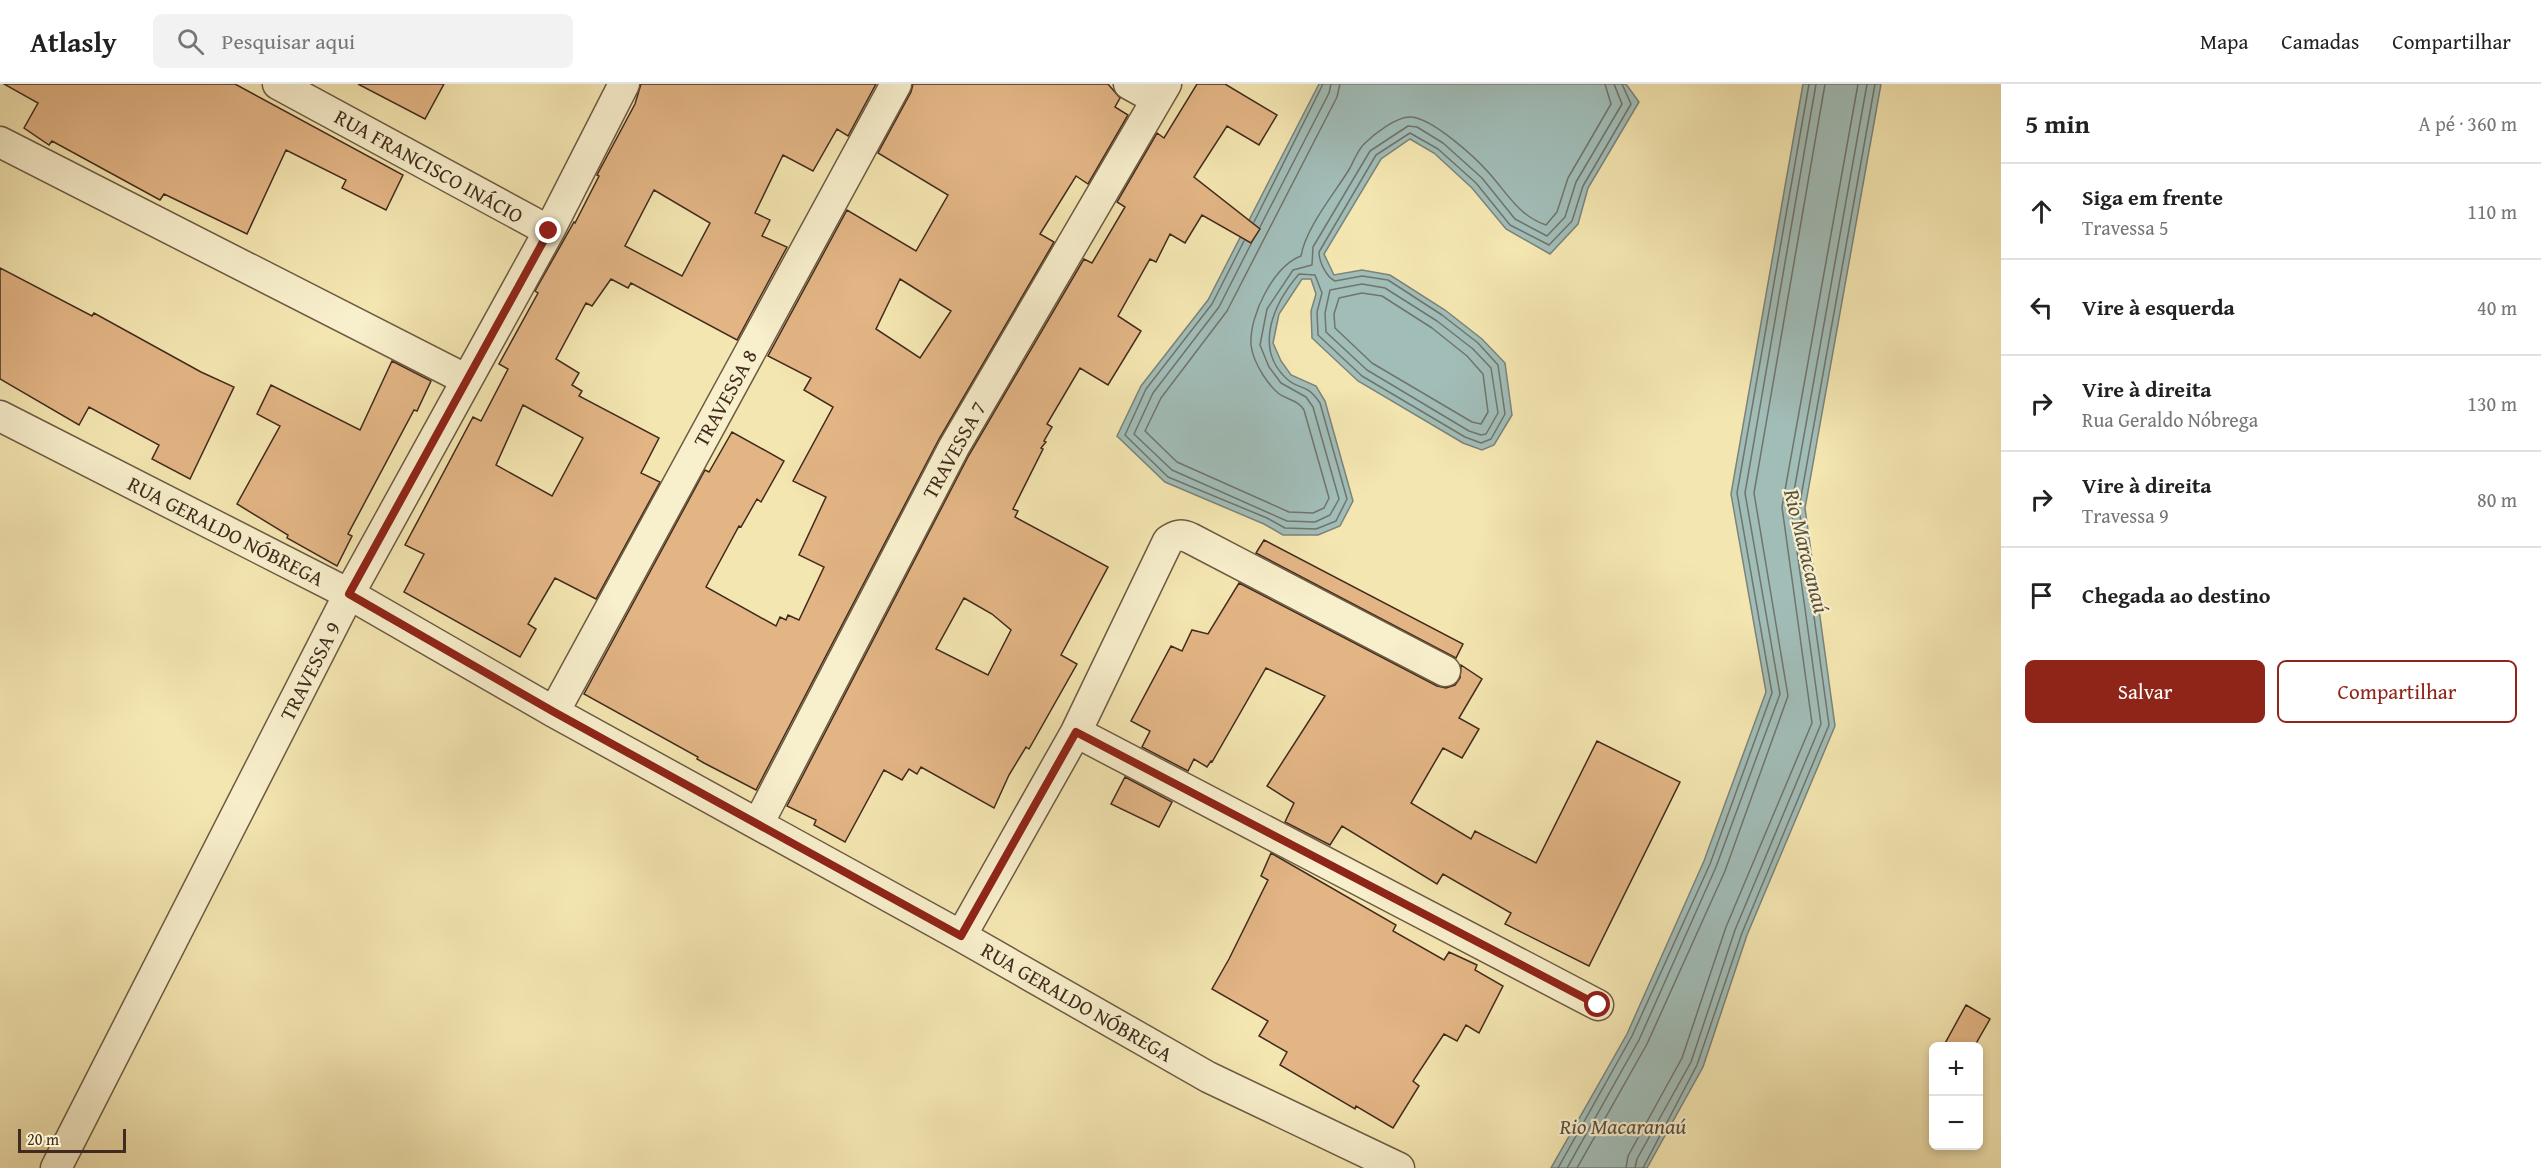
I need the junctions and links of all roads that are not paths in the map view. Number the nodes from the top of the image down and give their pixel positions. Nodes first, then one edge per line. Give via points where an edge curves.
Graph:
1 (624, 84) edge
2 (896, 84) edge
3 (1129, 84) edge
4 (281, 85) edge
5 (1161, 92) edge
6 (0, 142) edge
7 (549, 231) junction
8 (466, 381) junction
9 (0, 416) edge
10 (349, 594) junction
11 (1445, 671) dead end
12 (554, 712) junction
13 (1076, 732) junction
14 (758, 824) junction
15 (961, 936) junction
16 (1598, 1005) dead end
17 (56, 1168) edge
18 (1398, 1168) edge

1 - 7 street, TRAVESSA 9
2 - 12 street, TRAVESSA 8
3 - 5 street
4 - 7 street, RUA FRANCISCO INÁCIO
5 - 14 street, TRAVESSA 7 via 954,447
6 - 8 street
7 - 8 street, TRAVESSA 9
8 - 10 street, TRAVESSA 9
9 - 10 street, RUA GERALDO NÓBREGA
10 - 12 street, RUA GERALDO NÓBREGA
10 - 17 street, TRAVESSA 9
11 - 13 street via 1182,535 1168,541
12 - 14 street, RUA GERALDO NÓBREGA
13 - 15 street
13 - 16 street
14 - 15 street, RUA GERALDO NÓBREGA
15 - 18 street, RUA GERALDO NÓBREGA via 1208,1077

